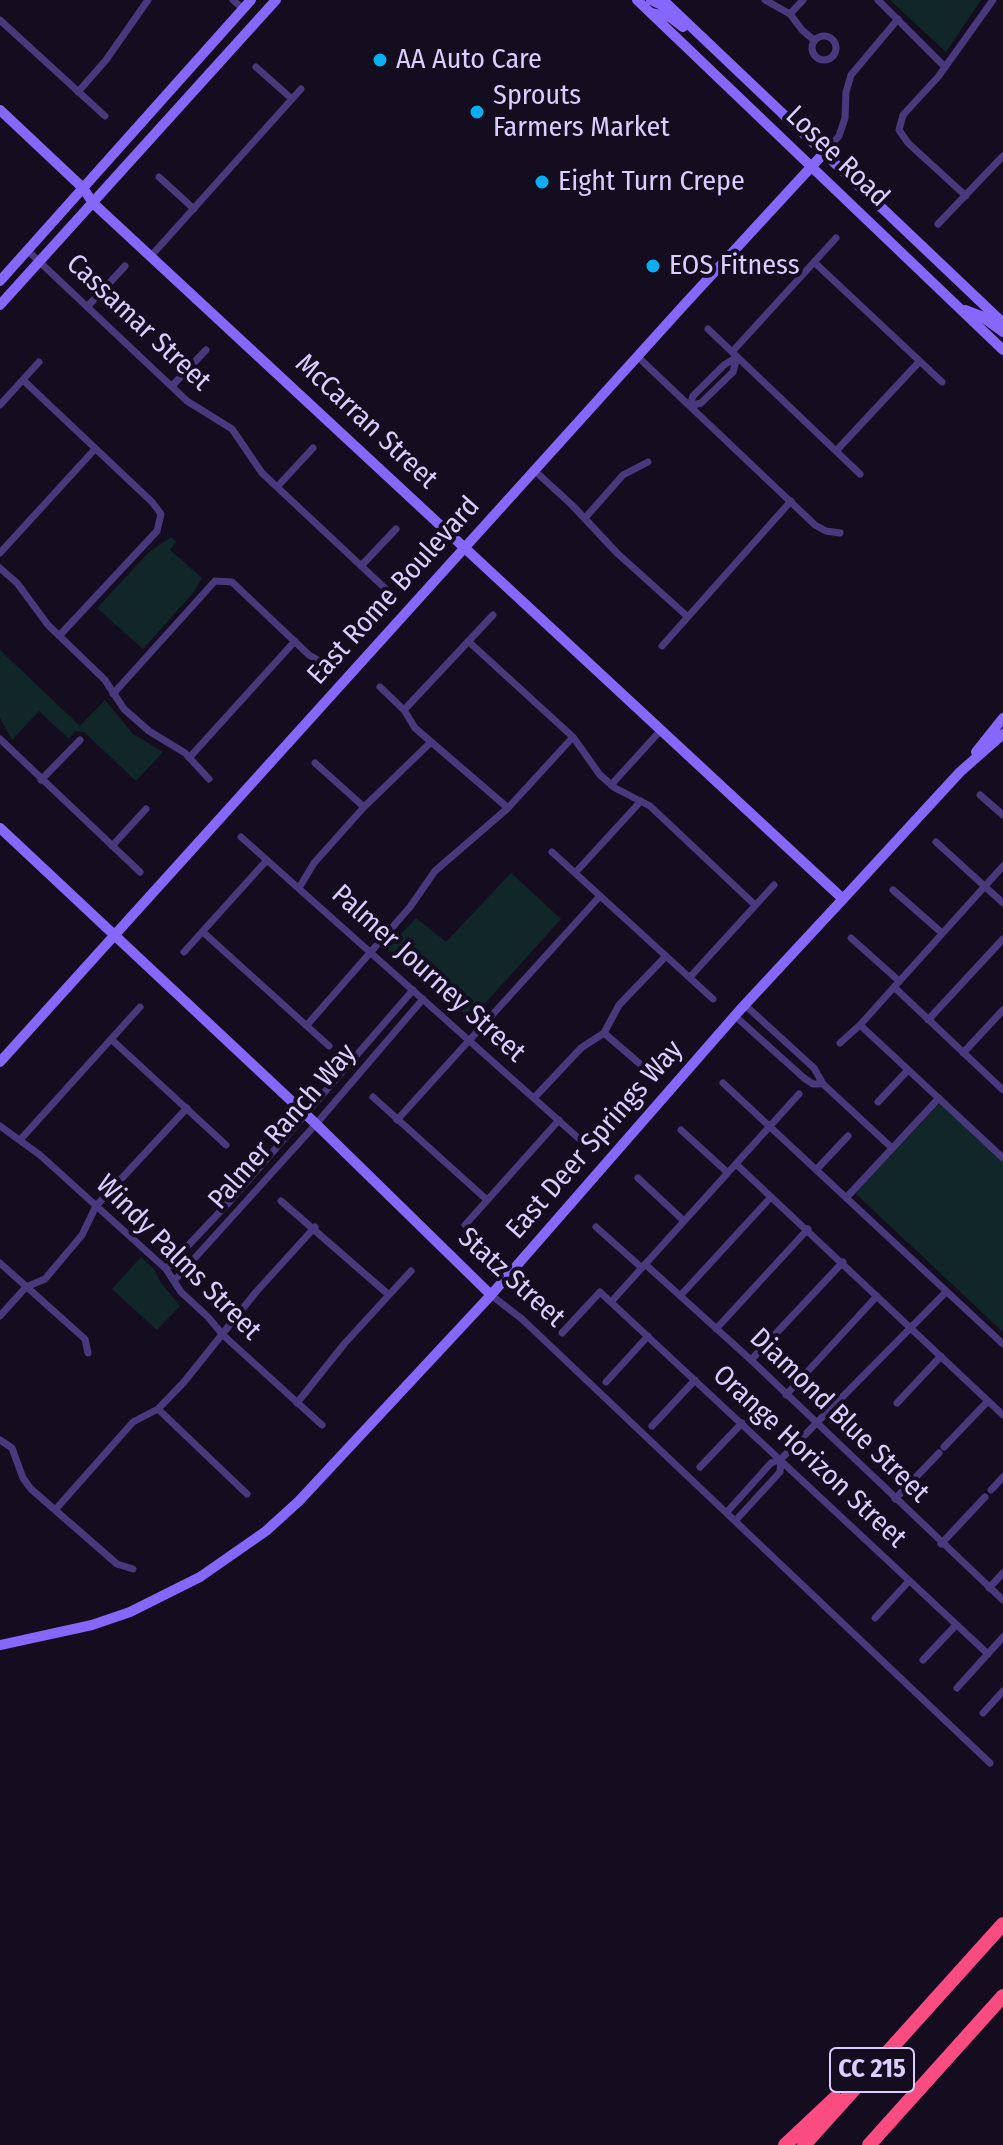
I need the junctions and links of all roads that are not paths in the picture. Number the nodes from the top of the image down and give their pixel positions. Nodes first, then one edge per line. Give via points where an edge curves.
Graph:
1 (148, 0) edge
2 (233, 0) edge
3 (276, 0) edge
4 (637, 0) edge
5 (651, 0) edge
6 (663, 0) edge
7 (765, 0) edge
8 (803, 0) edge
9 (878, 0) edge
10 (993, 0) edge
11 (247, 4) edge
12 (674, 10) junction
13 (650, 13) junction
14 (790, 14) junction
15 (898, 19) junction
16 (0, 20) edge
17 (705, 40) junction
18 (814, 40) dead end
19 (256, 67) dead end
20 (945, 67) junction
21 (301, 89) dead end
22 (78, 92) junction
23 (292, 99) junction
24 (0, 110) edge
25 (105, 116) dead end
26 (824, 153) junction
27 (1003, 156) edge
28 (812, 167) junction
29 (159, 177) dead end
30 (83, 188) junction
31 (966, 196) junction
32 (93, 203) junction
33 (194, 209) junction
34 (938, 224) dead end
35 (836, 238) dead end
36 (28, 251) junction
37 (151, 256) junction
38 (39, 262) junction
39 (814, 262) junction
40 (125, 266) dead end
41 (0, 281) edge
42 (0, 305) edge
43 (87, 307) junction
44 (960, 308) junction
45 (1003, 323) edge
46 (708, 329) dead end
47 (1003, 332) edge
48 (1002, 347) edge
49 (206, 350) dead end
50 (735, 355) junction
51 (638, 357) junction
52 (39, 362) dead end
53 (919, 362) junction
54 (23, 380) junction
55 (942, 382) dead end
56 (172, 386) junction
57 (0, 405) edge
58 (690, 406) junction
59 (313, 448) dead end
60 (95, 449) junction
61 (836, 451) junction
62 (648, 462) dead end
63 (535, 471) junction
64 (860, 474) dead end
65 (277, 487) junction
66 (791, 501) junction
67 (585, 518) junction
68 (396, 529) dead end
69 (840, 533) dead end
70 (466, 547) junction
71 (0, 553) edge
72 (361, 566) junction
73 (0, 568) edge
74 (389, 592) dead end
75 (493, 615) dead end
76 (688, 617) junction
77 (59, 636) junction
78 (295, 641) junction
79 (468, 641) junction
80 (662, 646) dead end
81 (323, 663) dead end
82 (380, 687) dead end
83 (113, 694) junction
84 (404, 710) junction
85 (1003, 718) edge
86 (661, 730) junction
87 (1003, 734) edge
88 (573, 737) junction
89 (0, 739) edge
90 (80, 740) dead end
91 (431, 742) junction
92 (189, 758) junction
93 (315, 763) dead end
94 (960, 772) junction
95 (209, 779) dead end
96 (41, 780) junction
97 (611, 785) junction
98 (980, 795) dead end
99 (641, 801) junction
100 (364, 807) junction
101 (508, 808) junction
102 (146, 809) dead end
103 (1003, 815) edge
104 (0, 828) edge
105 (241, 837) dead end
106 (936, 842) dead end
107 (112, 846) junction
108 (552, 852) dead end
109 (267, 860) junction
110 (1003, 866) edge
111 (140, 872) dead end
112 (575, 873) junction
113 (774, 885) dead end
114 (985, 886) junction
115 (299, 888) junction
116 (893, 890) dead end
117 (600, 896) junction
118 (843, 899) junction
119 (1003, 903) edge
120 (755, 905) junction
121 (204, 933) junction
122 (942, 933) junction
123 (115, 936) junction
124 (851, 938) dead end
125 (1003, 939) edge
126 (184, 952) dead end
127 (370, 952) junction
128 (666, 956) junction
129 (690, 977) junction
130 (896, 984) junction
131 (413, 990) junction
132 (423, 999) junction
133 (713, 999) dead end
134 (745, 1005) junction
135 (140, 1007) dead end
136 (1003, 1010) edge
137 (735, 1016) junction
138 (928, 1020) junction
139 (307, 1025) junction
140 (860, 1025) junction
141 (604, 1033) junction
142 (111, 1039) junction
143 (469, 1041) junction
144 (840, 1043) dead end
145 (329, 1046) dead end
146 (963, 1053) junction
147 (0, 1062) edge
148 (647, 1070) dead end
149 (908, 1070) junction
150 (723, 1083) dead end
151 (823, 1084) junction
152 (1002, 1086) edge
153 (799, 1094) dead end
154 (373, 1097) dead end
155 (534, 1098) junction
156 (939, 1098) junction
157 (878, 1102) dead end
158 (187, 1108) junction
159 (306, 1114) junction
160 (397, 1120) junction
161 (559, 1120) junction
162 (316, 1124) junction
163 (0, 1126) edge
164 (770, 1126) junction
165 (681, 1130) dead end
166 (848, 1136) dead end
167 (20, 1140) junction
168 (585, 1144) dead end
169 (226, 1145) dead end
170 (892, 1148) junction
171 (1003, 1158) edge
172 (736, 1164) junction
173 (816, 1170) junction
174 (727, 1172) junction
175 (638, 1178) dead end
176 (771, 1197) junction
177 (846, 1198) junction
178 (487, 1200) junction
179 (281, 1201) dead end
180 (96, 1206) junction
181 (684, 1221) junction
182 (465, 1225) dead end
183 (315, 1227) junction
184 (596, 1227) dead end
185 (808, 1229) junction
186 (843, 1262) junction
187 (0, 1263) edge
188 (643, 1266) junction
189 (166, 1269) junction
190 (411, 1271) dead end
191 (174, 1281) junction
192 (26, 1287) junction
193 (946, 1292) junction
194 (389, 1295) junction
195 (491, 1295) junction
196 (680, 1296) junction
197 (877, 1296) junction
198 (611, 1302) junction
199 (0, 1316) edge
200 (716, 1329) junction
201 (911, 1329) junction
202 (562, 1333) dead end
203 (223, 1335) junction
204 (648, 1336) junction
205 (1003, 1344) edge
206 (88, 1353) dead end
207 (941, 1356) junction
208 (751, 1360) junction
209 (695, 1380) junction
210 (606, 1382) dead end
211 (786, 1395) junction
212 (988, 1401) junction
213 (297, 1403) junction
214 (897, 1403) dead end
215 (158, 1409) junction
216 (1003, 1415) edge
217 (742, 1423) junction
218 (816, 1424) junction
219 (322, 1425) dead end
220 (652, 1426) dead end
221 (0, 1440) edge
222 (781, 1459) junction
223 (700, 1467) dead end
224 (1003, 1477) edge
225 (991, 1490) dead end
226 (247, 1494) dead end
227 (985, 1497) dead end
228 (895, 1499) junction
229 (55, 1510) junction
230 (727, 1512) junction
231 (736, 1520) junction
232 (941, 1544) junction
233 (133, 1569) dead end
234 (1003, 1573) edge
235 (909, 1581) junction
236 (989, 1588) junction
237 (1003, 1600) edge
238 (875, 1618) dead end
239 (956, 1625) junction
240 (1003, 1637) edge
241 (0, 1645) edge
242 (988, 1654) junction
243 (923, 1660) dead end
244 (957, 1688) dead end
245 (1003, 1691) edge
246 (983, 1713) dead end
247 (990, 1763) dead end
248 (1003, 1924) edge
249 (941, 1994) junction
250 (1003, 1996) edge
251 (785, 2145) edge
252 (804, 2145) edge
253 (871, 2145) edge

1 - 22 street
2 - 11 street
3 - 32 street
4 - 13 street, Losee Road
5 - 12 street
6 - 12 street, Losee Road
7 - 14 street
8 - 14 street
9 - 15 street
10 - 20 street
11 - 30 street
12 - 17 street, Losee Road
13 - 17 street via 670,17
13 - 28 street, Losee Road
14 - 18 street
15 - 20 street
15 - 26 street via 851,75 839,136
16 - 22 street
17 - 26 street, Losee Road
19 - 23 street
20 - 31 street via 903,115 899,130
21 - 23 street
22 - 25 street
23 - 33 street
24 - 30 street, McCarran Street
26 - 28 street, East Rome Boulevard
26 - 45 street, Losee Road
27 - 31 street
28 - 44 street, Losee Road
28 - 51 street, East Rome Boulevard
29 - 33 street
30 - 32 street, McCarran Street
30 - 36 street
31 - 34 street
32 - 37 street, McCarran Street
32 - 38 street
33 - 37 street
35 - 39 street
36 - 38 street, Cassamar Street
36 - 41 street
37 - 70 street, McCarran Street
38 - 42 street
38 - 43 street, Cassamar Street
39 - 50 street
39 - 53 street
40 - 43 street
43 - 56 street, Cassamar Street
44 - 47 street
44 - 48 street, Losee Road
46 - 50 street
49 - 56 street
50 - 58 street via 733,372 701,403
50 - 61 street
51 - 58 street
51 - 63 street, East Rome Boulevard
52 - 54 street
53 - 55 street
53 - 61 street
54 - 57 street
54 - 60 street
56 - 65 street, Cassamar Street via 232,429
58 - 66 street
59 - 65 street
60 - 71 street
60 - 77 street via 161,514 157,531
61 - 64 street
62 - 67 street via 623,475
63 - 67 street
63 - 70 street, East Rome Boulevard
65 - 72 street, Cassamar Street
66 - 69 street via 815,525
66 - 76 street
67 - 76 street
68 - 72 street
70 - 86 street, McCarran Street
70 - 123 street, East Rome Boulevard
72 - 74 street, Cassamar Street
73 - 77 street
75 - 79 street
76 - 80 street
77 - 83 street
78 - 81 street
78 - 83 street via 232,582 222,580 209,585
78 - 92 street
79 - 84 street
79 - 88 street
82 - 84 street
83 - 92 street via 137,722
84 - 91 street
85 - 94 street, East Deer Springs Way
86 - 97 street
86 - 118 street, McCarran Street
87 - 94 street, East Deer Springs Way
88 - 97 street
88 - 101 street
89 - 96 street
90 - 96 street
91 - 100 street
91 - 101 street
92 - 95 street
93 - 100 street
94 - 118 street, East Deer Springs Way
96 - 107 street
97 - 99 street
98 - 103 street
99 - 112 street
99 - 120 street
100 - 115 street
101 - 127 street via 435,871
102 - 107 street
104 - 123 street, Statz Street
105 - 109 street, Palmer Journey Street
106 - 114 street
107 - 111 street
108 - 112 street
109 - 115 street, Palmer Journey Street
109 - 121 street
110 - 114 street
112 - 117 street
113 - 120 street
114 - 119 street
114 - 122 street
115 - 127 street, Palmer Journey Street
116 - 122 street
117 - 128 street
117 - 143 street
118 - 134 street, East Deer Springs Way
120 - 129 street
121 - 126 street
121 - 139 street
122 - 130 street
123 - 147 street, East Rome Boulevard
123 - 159 street, Statz Street
124 - 130 street
125 - 138 street
127 - 131 street, Palmer Journey Street
127 - 139 street
128 - 129 street
128 - 141 street via 619,1005
129 - 133 street
130 - 138 street
130 - 140 street
131 - 132 street, Palmer Journey Street
131 - 159 street, Palmer Ranch Way
132 - 143 street, Palmer Journey Street
132 - 162 street, Palmer Ranch Way
134 - 137 street, East Deer Springs Way
134 - 151 street via 814,1068
135 - 142 street
136 - 146 street
137 - 151 street via 809,1082
137 - 195 street, East Deer Springs Way
138 - 146 street
139 - 145 street
140 - 144 street
140 - 149 street
141 - 148 street
141 - 155 street via 581,1048
142 - 158 street
142 - 167 street
143 - 155 street, Palmer Journey Street
143 - 160 street
146 - 152 street
149 - 156 street
149 - 157 street
150 - 164 street
151 - 170 street
153 - 164 street
154 - 160 street
155 - 161 street, Palmer Journey Street
156 - 170 street
156 - 171 street
158 - 169 street
158 - 180 street
159 - 162 street, Statz Street
159 - 189 street, Palmer Ranch Way
160 - 178 street
161 - 168 street, Palmer Journey Street
161 - 178 street
162 - 191 street, Palmer Ranch Way
162 - 195 street, Statz Street
163 - 167 street, Windy Palms Street
164 - 172 street
164 - 173 street
165 - 174 street
166 - 173 street
167 - 180 street, Windy Palms Street
170 - 177 street
172 - 174 street
172 - 176 street
173 - 177 street
174 - 181 street
175 - 181 street
176 - 185 street
176 - 196 street
177 - 193 street
178 - 182 street
179 - 183 street
180 - 189 street, Windy Palms Street
180 - 192 street via 82,1235 45,1279
181 - 188 street
183 - 194 street
183 - 203 street
184 - 188 street, Diamond Blue Street
185 - 186 street
185 - 200 street
186 - 197 street
186 - 208 street
187 - 192 street
188 - 196 street, Diamond Blue Street
188 - 198 street
189 - 191 street, Windy Palms Street
190 - 194 street
191 - 203 street, Windy Palms Street
192 - 199 street
192 - 206 street via 85,1339
193 - 201 street
193 - 205 street
194 - 213 street
195 - 230 street, Statz Street
195 - 241 street, East Deer Springs Way via 299,1501 232,1557 130,1612
196 - 200 street, Diamond Blue Street
197 - 201 street
197 - 211 street
198 - 202 street, Orange Horizon Street via 600,1292
198 - 204 street, Orange Horizon Street
200 - 208 street, Diamond Blue Street
201 - 207 street
201 - 218 street
203 - 213 street, Windy Palms Street
203 - 215 street
204 - 209 street, Orange Horizon Street
204 - 210 street
207 - 212 street
207 - 214 street
208 - 211 street, Diamond Blue Street
209 - 217 street, Orange Horizon Street
209 - 220 street
211 - 218 street, Diamond Blue Street
212 - 216 street
212 - 228 street
213 - 219 street, Windy Palms Street
215 - 226 street
215 - 229 street via 133,1422
217 - 222 street, Orange Horizon Street
217 - 223 street
218 - 222 street
218 - 228 street, Diamond Blue Street
221 - 229 street via 12,1448 31,1489
222 - 230 street via 771,1463
222 - 231 street via 780,1472
222 - 235 street, Orange Horizon Street
224 - 225 street
227 - 232 street
228 - 232 street, Diamond Blue Street
229 - 233 street via 117,1564
230 - 231 street, Statz Street
231 - 247 street, Statz Street
232 - 236 street, Diamond Blue Street
234 - 236 street
235 - 238 street
235 - 239 street, Orange Horizon Street
236 - 237 street, Diamond Blue Street
239 - 242 street, Orange Horizon Street
239 - 243 street
240 - 242 street
242 - 244 street
245 - 246 street
248 - 249 highway, CC 215
249 - 251 highway
249 - 252 highway, CC 215
250 - 253 highway, CC 215

